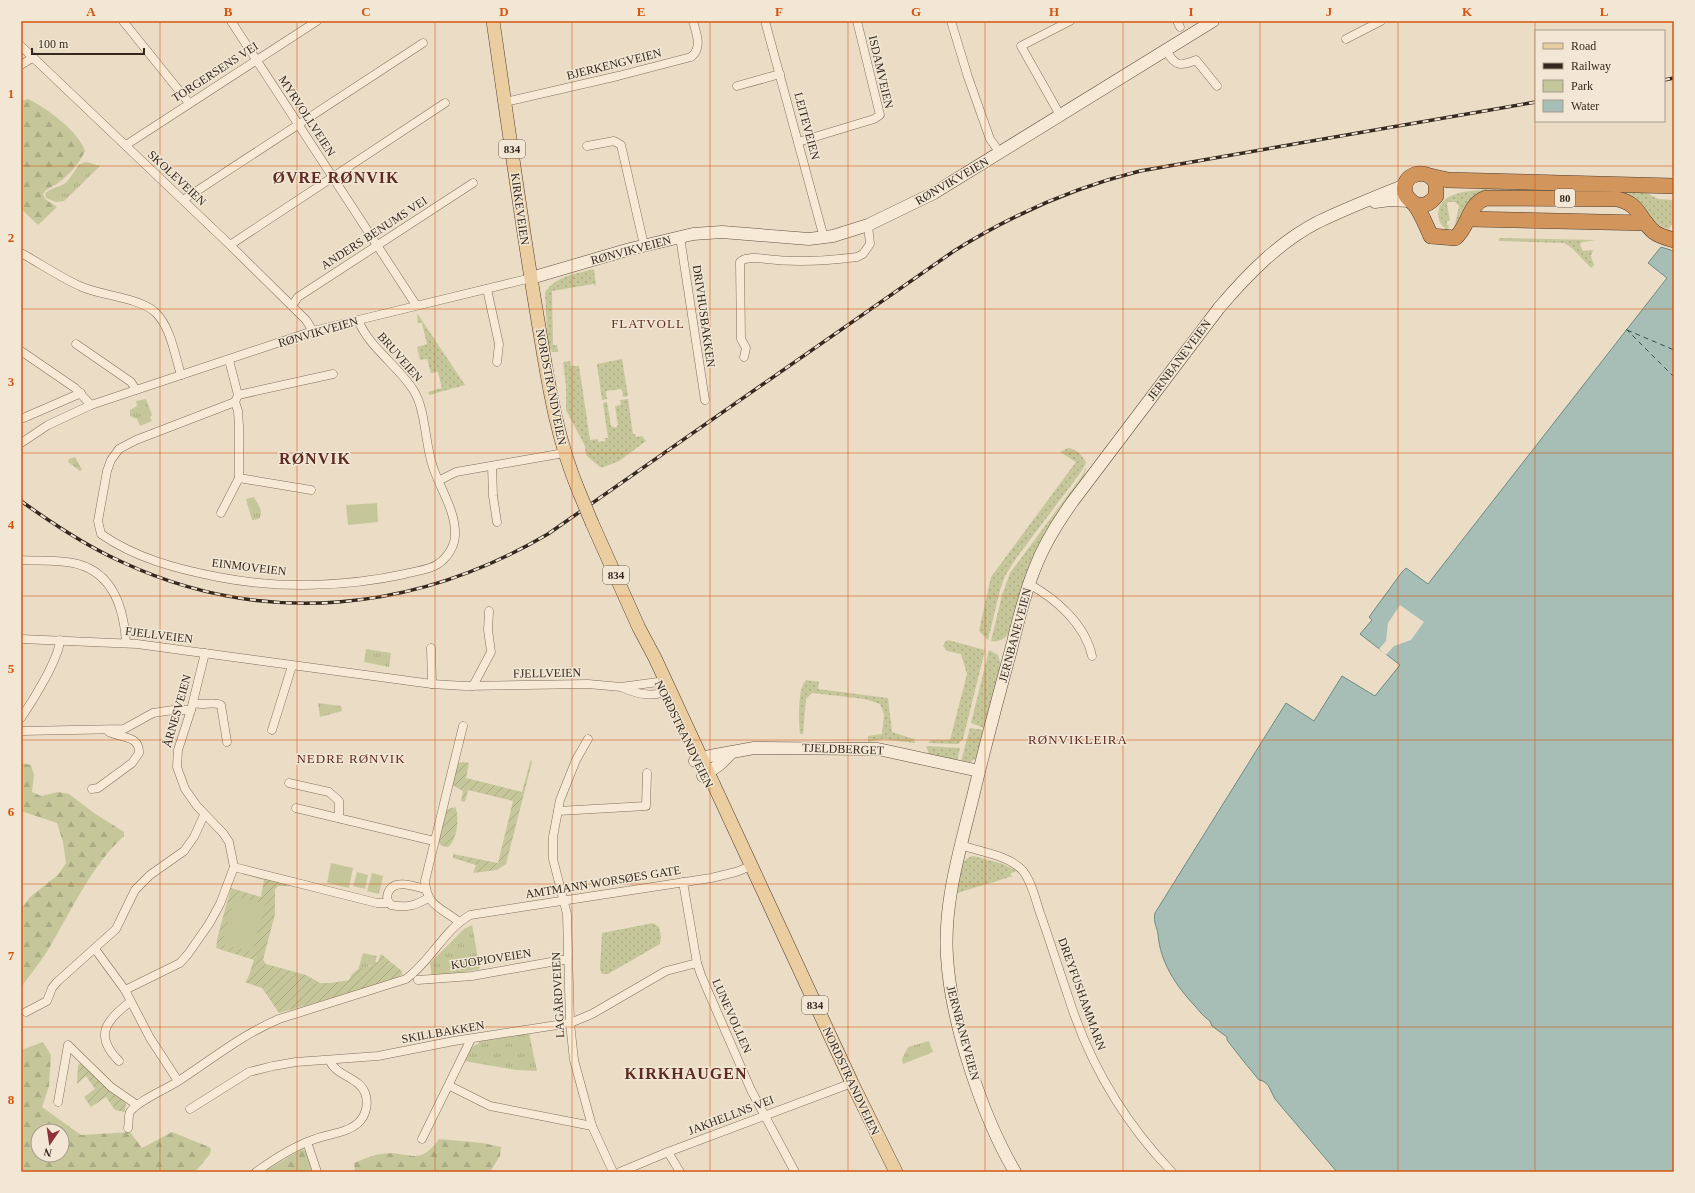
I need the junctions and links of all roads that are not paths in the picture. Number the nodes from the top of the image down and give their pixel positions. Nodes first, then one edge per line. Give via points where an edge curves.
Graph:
1 (123, 21) edge
2 (231, 21) edge
3 (317, 21) edge
4 (493, 21) edge
5 (693, 21) edge
6 (766, 21) edge
7 (857, 21) edge
8 (951, 21) edge
9 (1070, 21) edge
10 (1214, 21) edge
11 (1381, 21) edge
12 (1346, 39) dead end
13 (423, 43) dead end
14 (21, 46) edge
15 (1166, 51) junction
16 (32, 58) junction
17 (256, 60) junction
18 (21, 65) edge
19 (780, 74) junction
20 (738, 86) dead end
21 (1217, 86) dead end
22 (505, 102) junction
23 (189, 103) junction
24 (445, 103) dead end
25 (1060, 115) junction
26 (298, 124) junction
27 (798, 142) junction
28 (126, 145) junction
29 (587, 146) dead end
30 (1000, 153) junction
31 (1430, 176) junction
32 (332, 177) junction
33 (1406, 182) junction
34 (1491, 182) junction
35 (473, 183) dead end
36 (1674, 186) edge
37 (1435, 198) junction
38 (183, 200) junction
39 (1412, 202) junction
40 (1350, 209) junction
41 (1469, 219) junction
42 (1646, 223) junction
43 (868, 225) junction
44 (1431, 236) junction
45 (680, 237) junction
46 (824, 238) junction
47 (1674, 240) edge
48 (230, 245) junction
49 (377, 246) junction
50 (644, 246) junction
51 (21, 253) edge
52 (531, 278) junction
53 (487, 289) junction
54 (416, 305) junction
55 (292, 306) junction
56 (358, 320) junction
57 (313, 331) junction
58 (76, 344) dead end
59 (21, 351) edge
60 (744, 357) dead end
61 (229, 360) junction
62 (498, 362) dead end
63 (333, 374) dead end
64 (180, 375) junction
65 (136, 390) junction
66 (81, 393) junction
67 (236, 398) junction
68 (705, 400) dead end
69 (91, 405) junction
70 (21, 419) edge
71 (21, 443) edge
72 (564, 453) junction
73 (492, 466) junction
74 (239, 478) junction
75 (440, 480) junction
76 (311, 490) dead end
77 (220, 513) dead end
78 (497, 522) dead end
79 (21, 560) edge
80 (1029, 584) junction
81 (489, 611) dead end
82 (21, 639) edge
83 (60, 640) junction
84 (126, 643) junction
85 (431, 648) dead end
86 (205, 653) junction
87 (1092, 656) dead end
88 (292, 666) junction
89 (432, 684) junction
90 (473, 686) junction
91 (662, 686) junction
92 (621, 687) junction
93 (192, 706) junction
94 (21, 718) edge
95 (463, 726) dead end
96 (108, 729) junction
97 (272, 730) dead end
98 (21, 731) edge
99 (588, 739) dead end
100 (227, 742) dead end
101 (730, 754) junction
102 (698, 760) junction
103 (980, 771) junction
104 (647, 773) dead end
105 (706, 774) junction
106 (289, 783) dead end
107 (92, 788) dead end
108 (296, 808) dead end
109 (558, 811) junction
110 (204, 815) junction
111 (339, 818) junction
112 (434, 841) junction
113 (961, 845) junction
114 (234, 866) junction
115 (751, 866) junction
116 (683, 882) junction
117 (425, 889) junction
118 (428, 898) junction
119 (564, 901) junction
120 (390, 903) junction
121 (459, 922) junction
122 (95, 949) junction
123 (568, 959) junction
124 (697, 963) junction
125 (418, 980) dead end
126 (124, 990) junction
127 (130, 1002) junction
128 (26, 1012) dead end
129 (570, 1023) junction
130 (471, 1039) junction
131 (119, 1061) dead end
132 (330, 1061) junction
133 (178, 1081) junction
134 (852, 1083) junction
135 (450, 1086) junction
136 (58, 1102) dead end
137 (137, 1105) junction
138 (190, 1109) dead end
139 (764, 1116) junction
140 (592, 1126) junction
141 (128, 1128) dead end
142 (422, 1139) dead end
143 (307, 1142) junction
144 (668, 1152) junction
145 (256, 1172) edge
146 (316, 1172) edge
147 (613, 1172) edge
148 (620, 1172) edge
149 (680, 1172) edge
150 (795, 1172) edge
151 (896, 1172) edge
152 (1015, 1172) edge
153 (1172, 1172) edge

1 - 23 street
2 - 17 street, MYRVOLLVEIEN
3 - 17 street, TORGERSENS VEI
4 - 22 main road, KIRKEVEIEN / 834
5 - 22 street, BJERKENGVEIEN via 698,42 691,57
6 - 19 street, LEITEVEIEN
7 - 27 street, ISDAMVEIEN via 880,115
8 - 30 street via 990,139
9 - 25 street via 1021,46
10 - 15 street, RØNVIKVEIEN
11 - 12 street
13 - 26 street
14 - 16 street, SKOLEVEIEN
15 - 21 street via 1173,62 1180,65 1196,60
15 - 25 street, RØNVIKVEIEN
16 - 18 street
16 - 28 street, SKOLEVEIEN via 48,70
17 - 23 street, TORGERSENS VEI
17 - 26 street, MYRVOLLVEIEN
19 - 20 street
19 - 27 street, LEITEVEIEN
22 - 52 main road, KIRKEVEIEN / 834
23 - 28 street, TORGERSENS VEI
24 - 32 street
25 - 30 street, RØNVIKVEIEN
26 - 32 street, MYRVOLLVEIEN
26 - 38 street
27 - 46 street, LEITEVEIEN
28 - 38 street, SKOLEVEIEN
29 - 50 street via 614,141 621,145
30 - 43 street, RØNVIKVEIEN via 934,194
31 - 33 highway, JERNBANEVEIEN / 80 via 1418,173
31 - 34 highway, JERNBANEVEIEN / 80 via 1448,180
31 - 37 highway via 1436,183
32 - 48 street
32 - 49 street, MYRVOLLVEIEN
33 - 39 highway via 1405,190
33 - 40 street, JERNBANEVEIEN
34 - 36 highway, JERNBANEVEIEN / 80
34 - 37 highway, JERNBANEVEIEN / 80 via 1458,187
35 - 49 street, ANDERS BENUMS VEI
37 - 39 highway, JERNBANEVEIEN / 80 via 1424,205
37 - 44 highway
38 - 48 street, SKOLEVEIEN
39 - 40 street, JERNBANEVEIEN via 1390,200
39 - 44 highway
40 - 80 street, JERNBANEVEIEN via 1318,223 1286,243 1252,271 1223,303 1073,501 1053,531
41 - 42 highway, 80
41 - 42 highway, 80 via 1475,204 1481,199 1491,197 1617,199 1635,207
41 - 44 highway, 80 via 1463,231 1455,238
42 - 47 highway, 80 via 1658,235
43 - 46 street, RØNVIKVEIEN
43 - 60 street via 870,244 863,254 857,257 809,262 756,258 743,259 740,262 741,339 746,348
45 - 46 street, RØNVIKVEIEN via 722,232 797,239
45 - 50 street, RØNVIKVEIEN
45 - 68 street, DRIVHUSBAKKEN
48 - 55 street, SKOLEVEIEN
49 - 54 street, MYRVOLLVEIEN
49 - 55 street, ANDERS BENUMS VEI via 298,297
50 - 52 street, RØNVIKVEIEN
51 - 64 street via 80,286 138,303 152,310 163,322
52 - 53 street, RØNVIKVEIEN
52 - 72 main road, NORDSTRANDVEIEN / 834 via 550,393
53 - 54 street, RØNVIKVEIEN
53 - 62 street via 499,344
54 - 56 street, RØNVIKVEIEN
55 - 57 street, SKOLEVEIEN
56 - 57 street, RØNVIKVEIEN
56 - 75 street, BRUVEIEN via 371,344 414,391 433,468
57 - 61 street, RØNVIKVEIEN
58 - 65 street via 131,382
59 - 66 street
61 - 64 street, RØNVIKVEIEN
61 - 67 street
63 - 67 street, EINMOVEIEN
64 - 65 street, RØNVIKVEIEN
65 - 69 street, RØNVIKVEIEN
66 - 69 street
66 - 70 street
67 - 74 street
67 - 75 street, EINMOVEIEN via 119,449 107,471 98,521 101,534 144,556 186,570 227,578 287,584 326,584 391,577 430,568 439,564 449,554 454,544 455,528
69 - 71 street, RØNVIKVEIEN via 48,425
72 - 73 street
72 - 91 main road, NORDSTRANDVEIEN / 834, bridge
73 - 75 street via 456,472
73 - 78 street
74 - 76 street
74 - 77 street
79 - 84 street via 75,563 84,566 105,581 117,597 122,611
80 - 87 street via 1054,599 1074,621 1090,644
80 - 103 street, JERNBANEVEIEN
81 - 90 street via 491,652
82 - 83 street, FJELLVEIEN
83 - 84 street, FJELLVEIEN
83 - 94 street via 43,680
84 - 86 street, FJELLVEIEN
85 - 89 street
86 - 88 street, FJELLVEIEN
86 - 93 street, ÅRNESVEIEN
88 - 89 street, FJELLVEIEN
88 - 97 street
89 - 90 street, FJELLVEIEN
90 - 92 street, FJELLVEIEN via 588,684
91 - 92 street, FJELLVEIEN
91 - 92 street, FJELLVEIEN via 644,694
91 - 102 main road, NORDSTRANDVEIEN / 834
93 - 96 street via 153,713 124,729
93 - 100 street via 218,703 221,705
93 - 110 street, ÅRNESVEIEN via 178,750 177,767 185,789
95 - 112 street
96 - 98 street
96 - 107 street via 111,734 131,738 138,746 139,754 98,788
99 - 109 street, LAGÅRDVEIEN via 571,772
101 - 102 street, TJELDBERGET
101 - 103 street, TJELDBERGET via 754,748 878,749
101 - 105 street, TJELDBERGET
102 - 105 main road, NORDSTRANDVEIEN / 834
103 - 113 street, JERNBANEVEIEN
104 - 109 street via 646,806
105 - 115 main road, NORDSTRANDVEIEN / 834
106 - 111 street via 333,795 340,802
108 - 111 street
109 - 119 street, LAGÅRDVEIEN via 553,837 553,859
110 - 114 street, ÅRNESVEIEN via 228,842
110 - 122 street via 190,844 134,890 116,930
111 - 112 street
112 - 117 street via 426,871
113 - 152 street, JERNBANEVEIEN via 949,901 949,986 960,1033 979,1092
113 - 153 street, DREYFUSHAMMARN via 1002,858 1022,870 1036,900 1068,998 1091,1057 1128,1119
114 - 120 street via 377,903
114 - 126 street via 220,904 188,954 180,963
115 - 116 street, AMTMANN WORSØES GATE via 736,872
115 - 134 main road, NORDSTRANDVEIEN / 834
116 - 119 street, AMTMANN WORSØES GATE
116 - 124 street, LUNEVOLLEN
117 - 118 street
117 - 120 street via 396,884 388,892
118 - 120 street via 410,907
118 - 121 street
119 - 121 street, AMTMANN WORSØES GATE via 470,915
119 - 123 street, LAGÅRDVEIEN
121 - 133 street, AMTMANN WORSØES GATE via 421,966 406,979 260,1028
122 - 126 street
122 - 128 street via 57,982 47,1001
123 - 125 street, KUOPIOVEIEN via 472,976
123 - 129 street, LAGÅRDVEIEN
124 - 129 street, SKILLBAKKEN via 666,971 592,1014
124 - 139 street, LUNEVOLLEN
126 - 127 street
127 - 131 street via 109,1022 104,1037 108,1049
127 - 133 street
129 - 130 street, SKILLBAKKEN
129 - 140 street, LAGÅRDVEIEN via 574,1060
130 - 132 street, SKILLBAKKEN via 378,1056
130 - 135 street
132 - 138 street, SKILLBAKKEN via 296,1062 249,1072
132 - 143 street via 332,1067 362,1087 367,1099 364,1117 357,1125
133 - 137 street, AMTMANN WORSØES GATE
134 - 139 street, JAKHELLNS VEI
134 - 151 main road, NORDSTRANDVEIEN / 834
135 - 140 street via 490,1106
135 - 142 street
136 - 137 street via 68,1045 111,1087
137 - 141 street via 130,1113
139 - 144 street, JAKHELLNS VEI
139 - 150 street, LUNEVOLLEN
140 - 147 street, LAGÅRDVEIEN
143 - 145 street
143 - 146 street
144 - 148 street, JAKHELLNS VEI
144 - 149 street

